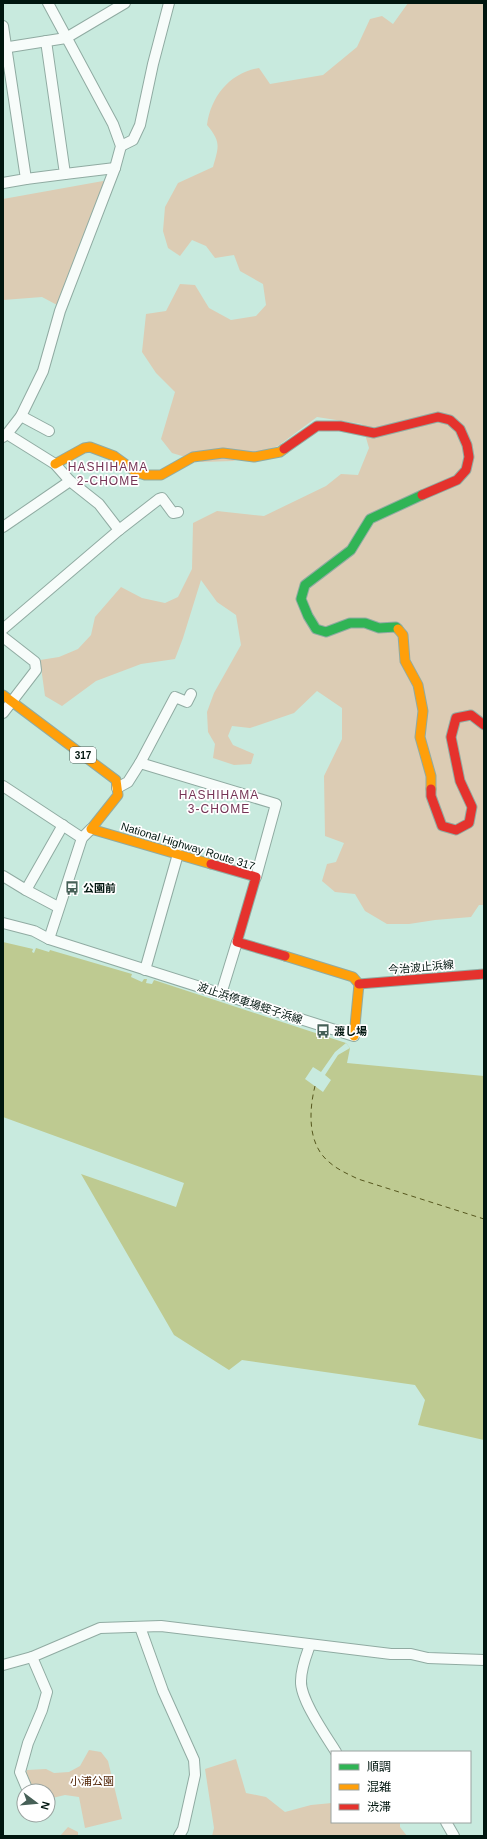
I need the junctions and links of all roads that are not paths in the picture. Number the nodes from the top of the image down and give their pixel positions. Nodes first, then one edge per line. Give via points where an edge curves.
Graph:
1 (48, 3) edge
2 (125, 3) edge
3 (169, 3) edge
4 (3, 26) edge
5 (66, 38) junction
6 (46, 41) junction
7 (4, 47) edge
8 (121, 146) junction
9 (115, 168) junction
10 (65, 174) junction
11 (26, 179) junction
12 (3, 182) edge
13 (20, 416) junction
14 (49, 431) dead end
15 (5, 435) edge
16 (54, 464) junction
17 (70, 481) junction
18 (178, 512) dead end
19 (3, 527) edge
20 (119, 530) junction
21 (3, 629) edge
22 (3, 637) edge
23 (192, 694) dead end
24 (3, 695) edge
25 (12, 701) junction
26 (3, 713) edge
27 (484, 725) edge
28 (140, 763) junction
29 (3, 786) edge
30 (117, 788) junction
31 (63, 825) junction
32 (91, 830) junction
33 (82, 838) junction
34 (178, 854) junction
35 (3, 876) edge
36 (256, 877) junction
37 (26, 890) junction
38 (58, 907) junction
39 (3, 923) edge
40 (49, 939) junction
41 (237, 942) junction
42 (145, 970) junction
43 (484, 974) edge
44 (359, 984) junction
45 (221, 994) junction
46 (354, 1036) joint
47 (140, 1627) junction
48 (310, 1645) junction
49 (32, 1657) junction
50 (484, 1660) edge
51 (3, 1665) edge
52 (335, 1751) edge
53 (25, 1783) edge
54 (447, 1823) edge
55 (179, 1836) edge
56 (454, 1836) edge

1 - 5 street
2 - 5 street
3 - 8 street via 152,64 140,125 133,140
4 - 7 street
5 - 6 street
5 - 8 street via 113,124
6 - 7 street
6 - 10 street
7 - 11 street
8 - 9 street
9 - 10 street
9 - 13 street via 60,311 43,371
10 - 11 street
11 - 12 street
13 - 14 street
13 - 15 street
15 - 16 street
16 - 17 street
16 - 27 main road via 90,447 114,456 136,472 161,475 193,456 223,454 254,457 280,452 317,426 340,426 374,433 438,417 450,420 460,429 466,444 469,457 466,470 457,480 370,519 351,550 305,585 301,599 316,629 326,632 350,623 365,623 379,628 396,627 403,635 405,661 418,685 423,711 420,736 431,776 431,796 442,826 456,830 469,823 472,807 460,781 451,737 456,718 471,715
17 - 19 street
17 - 20 street via 99,504
18 - 20 street via 173,513 162,498
20 - 21 street
22 - 25 street via 36,662 36,670
23 - 28 street via 187,702 175,697
24 - 25 main road, 317
25 - 26 street
25 - 30 main road, 317 via 110,774 116,780
28 - 30 street via 128,782
28 - 36 street via 276,804
29 - 31 street
30 - 32 main road via 118,795
31 - 33 street
31 - 37 street
32 - 33 street
32 - 34 main road, National Highway Route 317
33 - 38 street
34 - 36 main road, National Highway Route 317
34 - 42 street
35 - 37 street
36 - 41 main road, National Highway Route 317
37 - 38 street
38 - 40 street
39 - 40 street, 波止浜停車場蛭子浜線 via 34,931
40 - 42 street, 波止浜停車場蛭子浜線
41 - 44 main road via 353,977
41 - 45 street
42 - 45 street, 波止浜停車場蛭子浜線
43 - 44 main road, 今治波止浜線
44 - 46 main road
45 - 46 street, 波止浜停車場蛭子浜線
47 - 48 street via 168,1627 245,1635
47 - 49 street via 100,1628
47 - 55 street via 163,1691 194,1760 195,1775 183,1829
48 - 50 street via 412,1654 428,1658
48 - 52 street via 304,1659 301,1682 308,1705
49 - 51 street
49 - 53 street via 47,1692 20,1772
54 - 56 street

